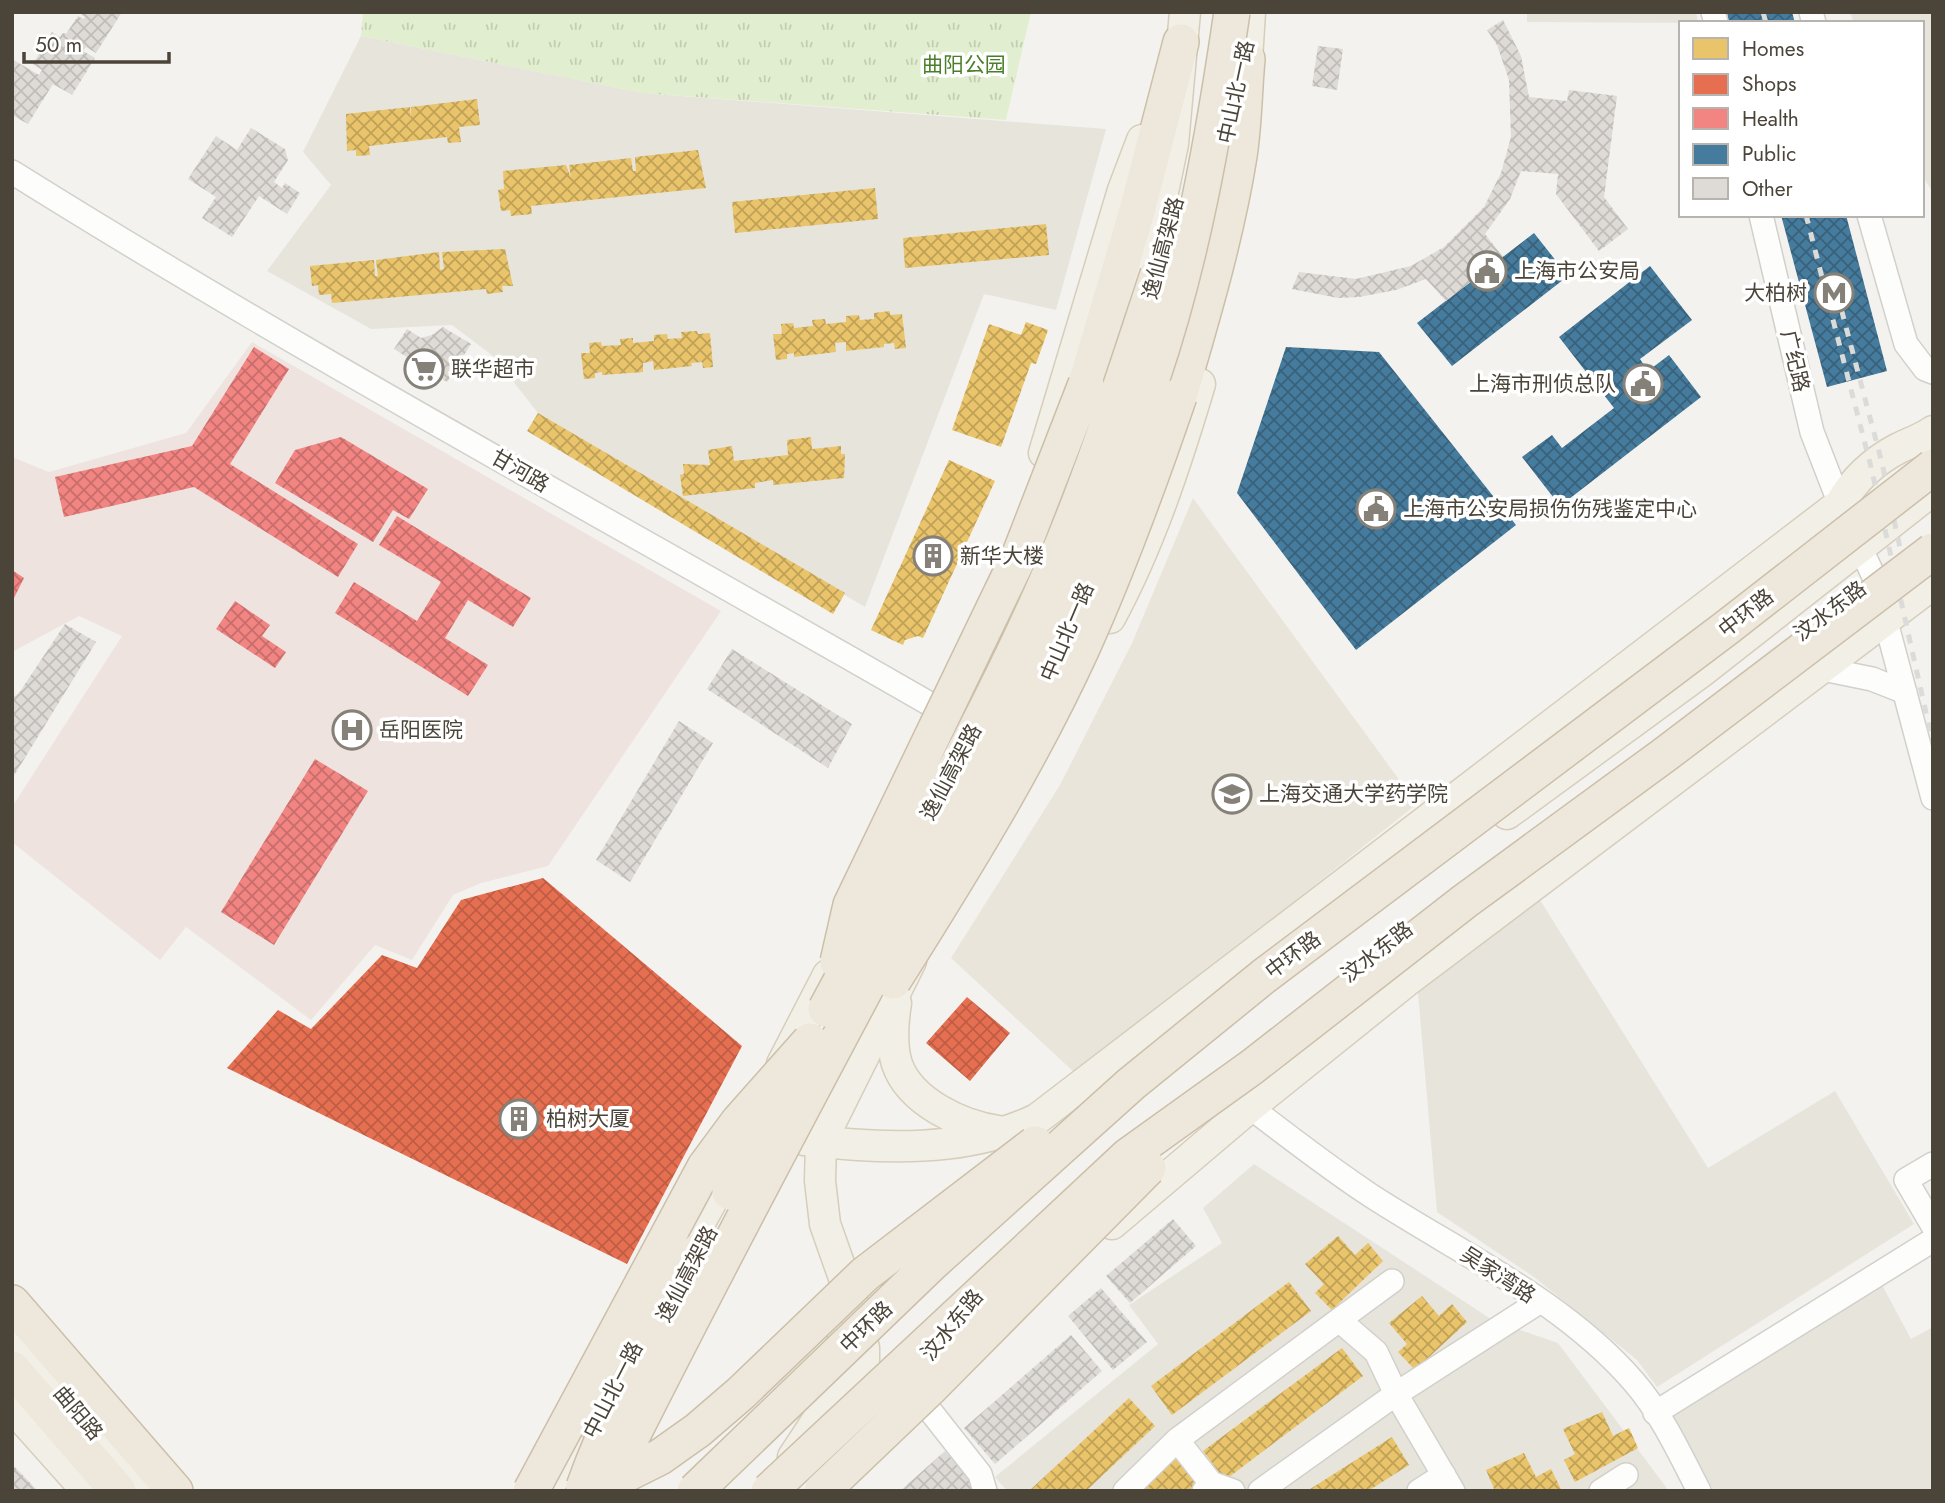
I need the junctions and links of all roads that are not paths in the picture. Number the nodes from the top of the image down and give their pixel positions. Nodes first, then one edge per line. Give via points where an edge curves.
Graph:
1 (1211, 12) edge
2 (1183, 27) edge
3 (1244, 31) edge
4 (12, 172) edge
5 (1761, 217) edge
6 (1870, 217) edge
7 (1933, 372) edge
8 (1929, 446) edge
9 (1933, 490) edge
10 (1840, 504) junction
11 (1933, 532) edge
12 (1861, 546) junction
13 (1933, 551) edge
14 (1874, 577) junction
15 (1933, 584) edge
16 (1888, 620) junction
17 (1823, 669) junction
18 (1905, 692) junction
19 (935, 706) junction
20 (961, 722) junction
21 (1028, 750) junction
22 (936, 769) junction
23 (1551, 782) junction
24 (1464, 792) junction
25 (1933, 798) edge
26 (1264, 976) junction
27 (899, 987) junction
28 (826, 1009) junction
29 (810, 1041) junction
30 (1252, 1067) junction
31 (762, 1105) junction
32 (1250, 1107) junction
33 (1010, 1131) junction
34 (771, 1138) junction
35 (821, 1142) junction
36 (740, 1150) junction
37 (1933, 1164) edge
38 (767, 1181) junction
39 (825, 1224) junction
40 (1933, 1226) edge
41 (1933, 1240) edge
42 (1392, 1281) dead end
43 (1539, 1302) junction
44 (12, 1303) edge
45 (1339, 1320) junction
46 (12, 1335) edge
47 (12, 1369) edge
48 (614, 1385) junction
49 (858, 1388) junction
50 (913, 1389) junction
51 (1396, 1394) junction
52 (12, 1407) edge
53 (1655, 1413) junction
54 (870, 1425) junction
55 (1177, 1440) junction
56 (582, 1452) junction
57 (793, 1457) junction
58 (1626, 1475) dead end
59 (1449, 1483) edge
60 (1208, 1487) edge
61 (87, 1491) edge
62 (118, 1491) edge
63 (145, 1491) edge
64 (175, 1491) edge
65 (524, 1491) edge
66 (531, 1491) edge
67 (541, 1491) edge
68 (565, 1491) edge
69 (582, 1491) edge
70 (592, 1491) edge
71 (610, 1491) edge
72 (695, 1491) edge
73 (758, 1491) edge
74 (769, 1491) edge
75 (790, 1491) edge
76 (801, 1491) edge
77 (822, 1491) edge
78 (985, 1491) edge
79 (1125, 1491) edge
80 (1233, 1491) edge
81 (1260, 1491) edge
82 (1419, 1491) edge
83 (1601, 1491) edge
84 (1699, 1491) edge

1 - 28 highway, 逸仙高架路, bridge via 1185,165 1158,274 1111,422 1051,572 1005,670
2 - 19 main road via 1123,190 1036,477
2 - 20 main road, 中山北一路 via 1173,144 1153,240 1089,444 1026,598
2 - 28 highway, bridge via 1137,211 1086,384 1020,555 851,905
3 - 21 main road, 中山北一路 via 1184,318 1124,501
3 - 38 highway, 逸仙高架路, bridge via 1217,113 1183,272 1153,374 1058,619
3 - 38 highway, bridge via 1240,153 1229,207 1209,293 1146,494 1081,650 1007,793
4 - 19 street, 甘河路 via 130,246
5 - 10 street, 广纪路 via 1812,432
6 - 7 street via 1906,344 1925,369
8 - 10 main road, 汶水东路 via 1898,449 1853,482
8 - 26 highway, 中环路, bridge via 1647,688
9 - 12 main road, 汶水东路
10 - 12 street, 广纪路
10 - 24 main road, 汶水东路
11 - 14 main road, 汶水东路
12 - 14 street
12 - 23 main road, 汶水东路 via 1700,673
13 - 30 highway, bridge via 1465,901
14 - 16 street
14 - 54 main road, 汶水东路 via 1487,867 1080,1192 1011,1254
15 - 16 main road, 汶水东路
16 - 17 main road, 汶水东路
16 - 18 street
17 - 18 street via 1872,679
17 - 32 main road, 汶水东路 via 1408,980
18 - 25 street
19 - 20 street, 甘河路
19 - 22 main road
20 - 21 street, 甘河路
20 - 22 main road, 中山北一路
21 - 27 main road via 990,801
22 - 31 main road, 中山北一路
23 - 24 main road
23 - 33 main road, 汶水东路 via 1335,940 1142,1090 1083,1118
24 - 33 main road, 汶水东路 via 1058,1106
26 - 70 highway, bridge via 865,1274 698,1430 660,1457
26 - 72 highway, 中环路, bridge via 1132,1084 932,1263
27 - 33 main road via 894,1047 905,1079 959,1121
27 - 35 main road
28 - 29 highway, 逸仙高架路
29 - 66 highway, bridge via 705,1167
29 - 69 highway, 逸仙高架路, bridge via 637,1368
30 - 74 highway, bridge via 1128,1156
30 - 77 highway, bridge
31 - 34 main road
31 - 36 main road, 中山北一路
32 - 43 street, 吴家湾路 via 1369,1194 1516,1283
32 - 50 main road, 汶水东路
33 - 35 main road, 汶水东路 via 957,1143
34 - 35 main road, 汶水东路
34 - 36 main road, 汶水东路
34 - 38 main road
35 - 38 main road
35 - 39 main road
36 - 48 main road, 中山北一路
37 - 40 street via 1906,1180
38 - 71 highway, 逸仙高架路, bridge via 618,1464
39 - 49 main road via 864,1348
39 - 57 main road via 845,1363 825,1408
41 - 53 street
42 - 45 street
43 - 51 street
43 - 53 street, 吴家湾路 via 1634,1382
44 - 64 highway
45 - 51 street via 1376,1352
45 - 55 street
46 - 63 main road, 曲阳路
47 - 62 highway
48 - 56 main road, 中山北一路
48 - 65 main road via 549,1452
49 - 57 main road via 843,1410
49 - 75 main road
50 - 54 main road, 汶水东路
50 - 78 street via 980,1474
51 - 59 street
51 - 81 street
52 - 61 main road
53 - 84 street, 吴家湾路
54 - 76 main road, 汶水东路
55 - 60 street
55 - 79 street
56 - 67 main road
56 - 68 main road, 中山北一路
57 - 73 main road
58 - 83 street
59 - 82 street
60 - 80 street

